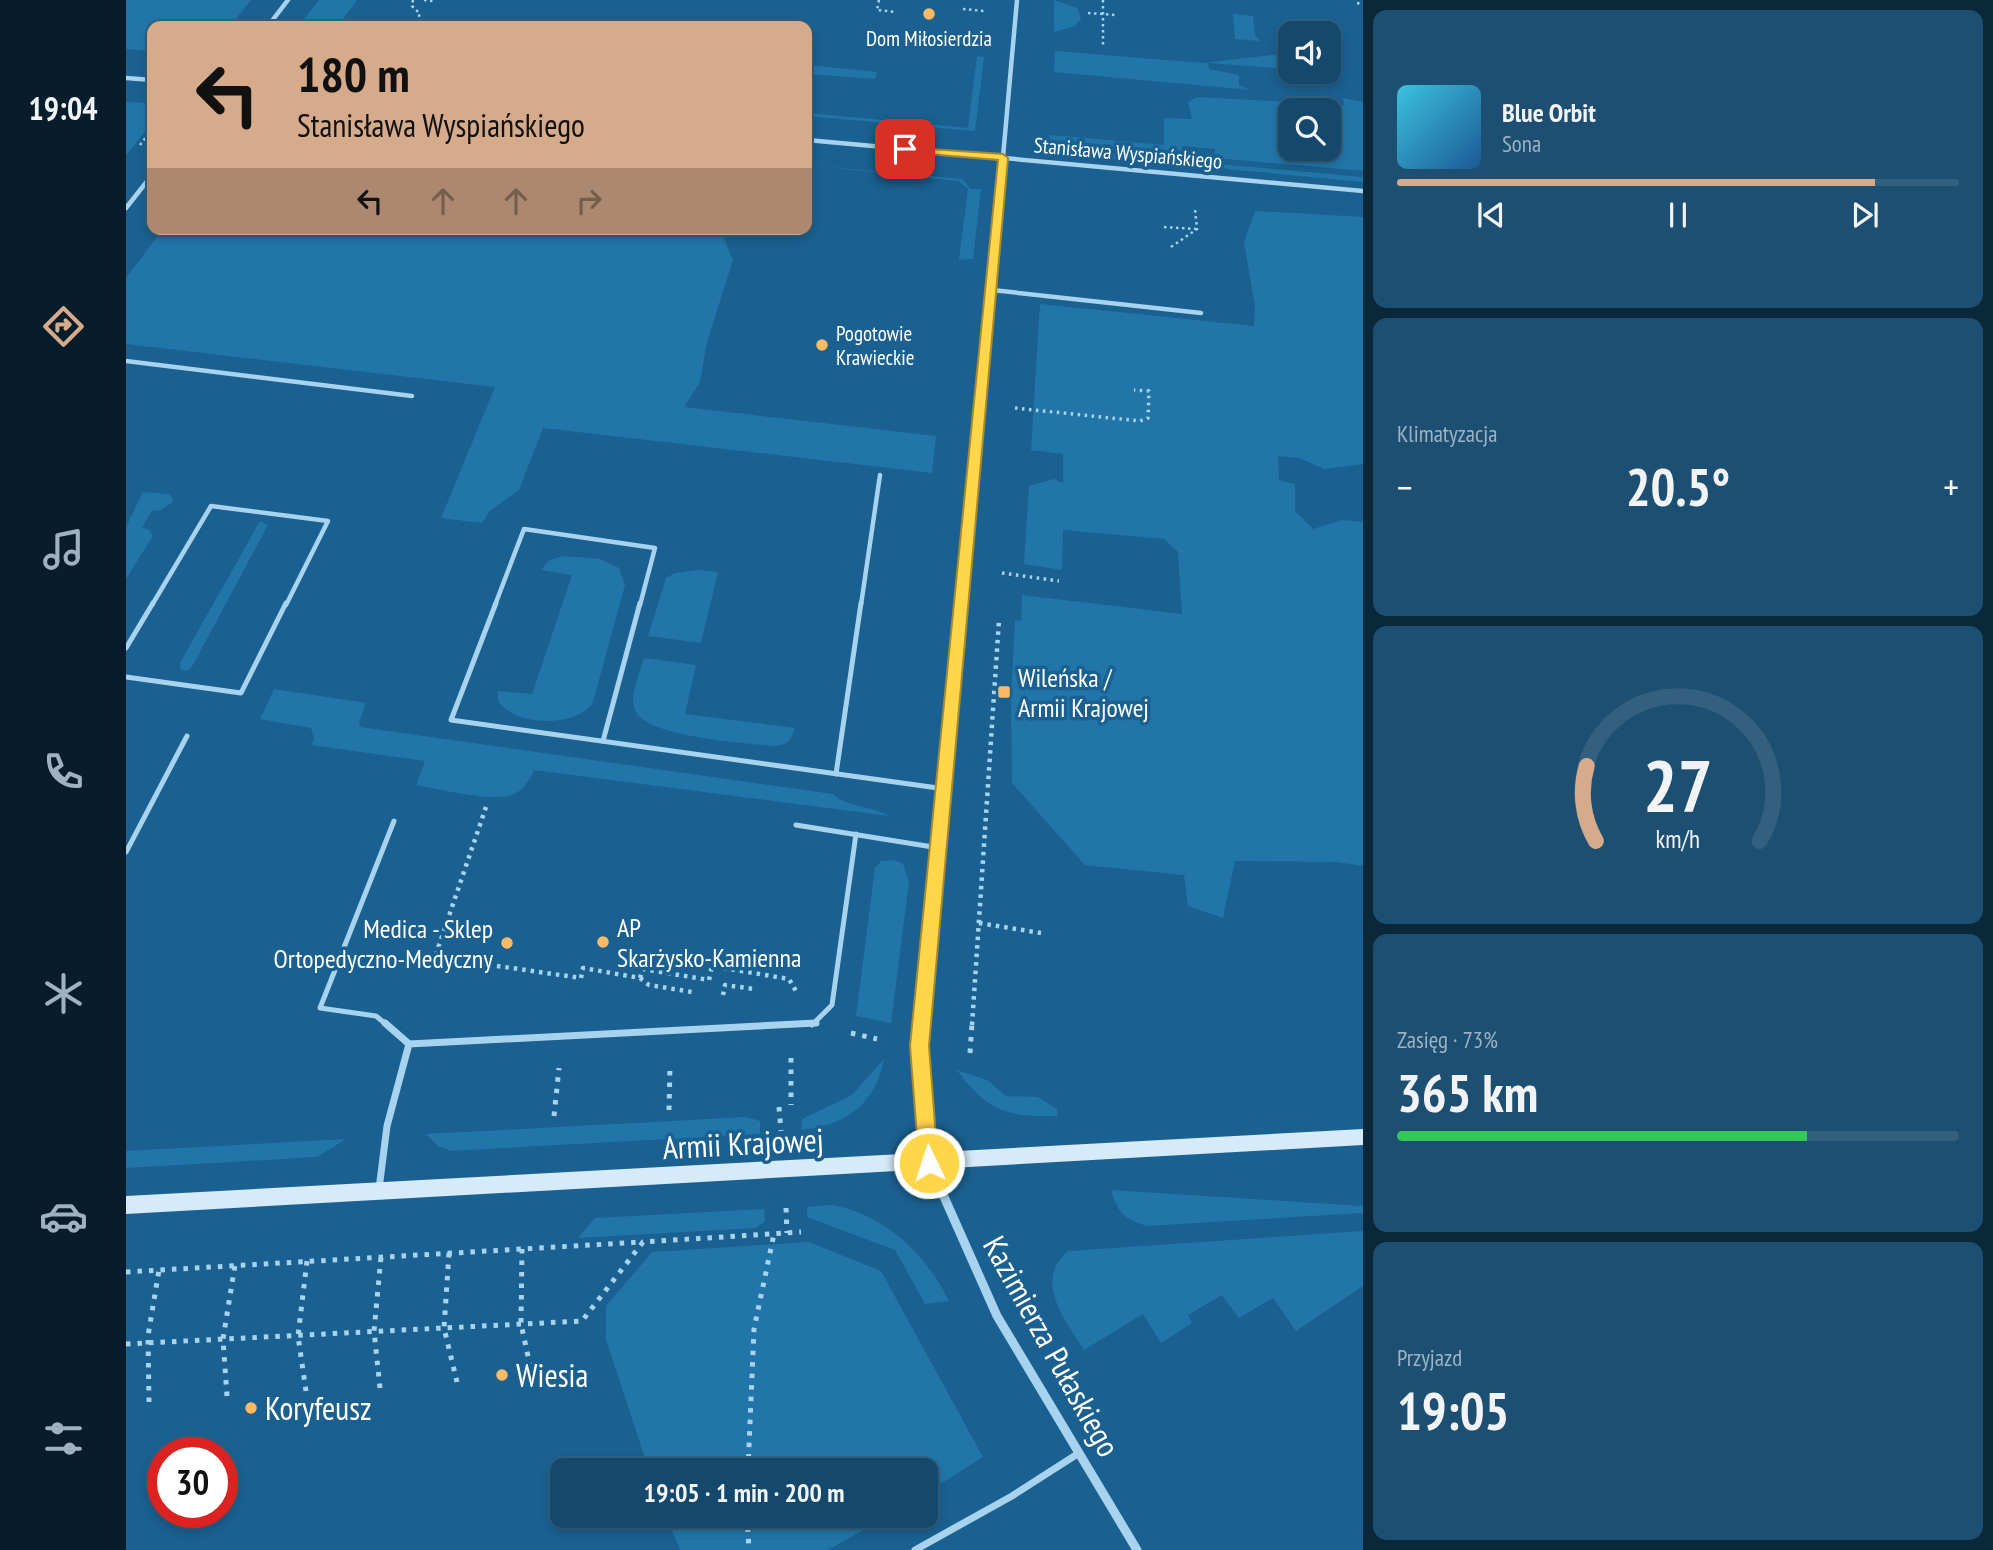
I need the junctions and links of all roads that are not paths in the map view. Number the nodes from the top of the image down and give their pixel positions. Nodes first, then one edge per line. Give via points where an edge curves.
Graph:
1 (288, 0) edge
2 (1017, 0) edge
3 (272, 21) edge
4 (126, 78) edge
5 (147, 80) edge
6 (812, 140) edge
7 (1003, 158) junction
8 (147, 181) edge
9 (1363, 191) edge
10 (126, 208) edge
11 (992, 290) junction
12 (1201, 313) dead end
13 (126, 361) edge
14 (412, 396) dead end
15 (880, 475) dead end
16 (126, 648) edge
17 (126, 677) edge
18 (187, 736) dead end
19 (603, 741) junction
20 (836, 774) junction
21 (946, 789) junction
22 (394, 821) dead end
23 (796, 825) dead end
24 (856, 834) junction
25 (939, 848) junction
26 (126, 852) edge
27 (409, 1044) junction
28 (1363, 1137) edge
29 (929, 1163) junction
30 (379, 1192) junction
31 (126, 1205) edge
32 (1079, 1453) junction
33 (915, 1550) edge
34 (1138, 1550) edge

1 - 3 street
2 - 7 street, Kazimierza Pułaskiego
4 - 5 street
6 - 7 street, Stanisława Wyspiańskiego
7 - 9 street, Stanisława Wyspiańskiego
7 - 11 street, Kazimierza Pułaskiego
8 - 10 street
11 - 12 lane
11 - 21 street, Kazimierza Pułaskiego
13 - 14 lane
15 - 20 lane
16 - 17 lane via 211,506 328,521 241,693
18 - 26 lane
19 - 19 lane via 655,548 524,529 451,720
19 - 20 lane
20 - 21 lane
21 - 25 street, Kazimierza Pułaskiego
22 - 27 lane via 320,1008 376,1016
23 - 24 lane
24 - 25 lane
24 - 27 lane via 832,1004 814,1024
25 - 29 street, Kazimierza Pułaskiego via 919,1046
27 - 30 lane via 387,1126
28 - 29 street, Armii Krajowej
29 - 30 street, Armii Krajowej
29 - 32 street, Kazimierza Pułaskiego via 997,1316
30 - 31 street, Armii Krajowej
32 - 33 lane
32 - 34 street, Kazimierza Pułaskiego

